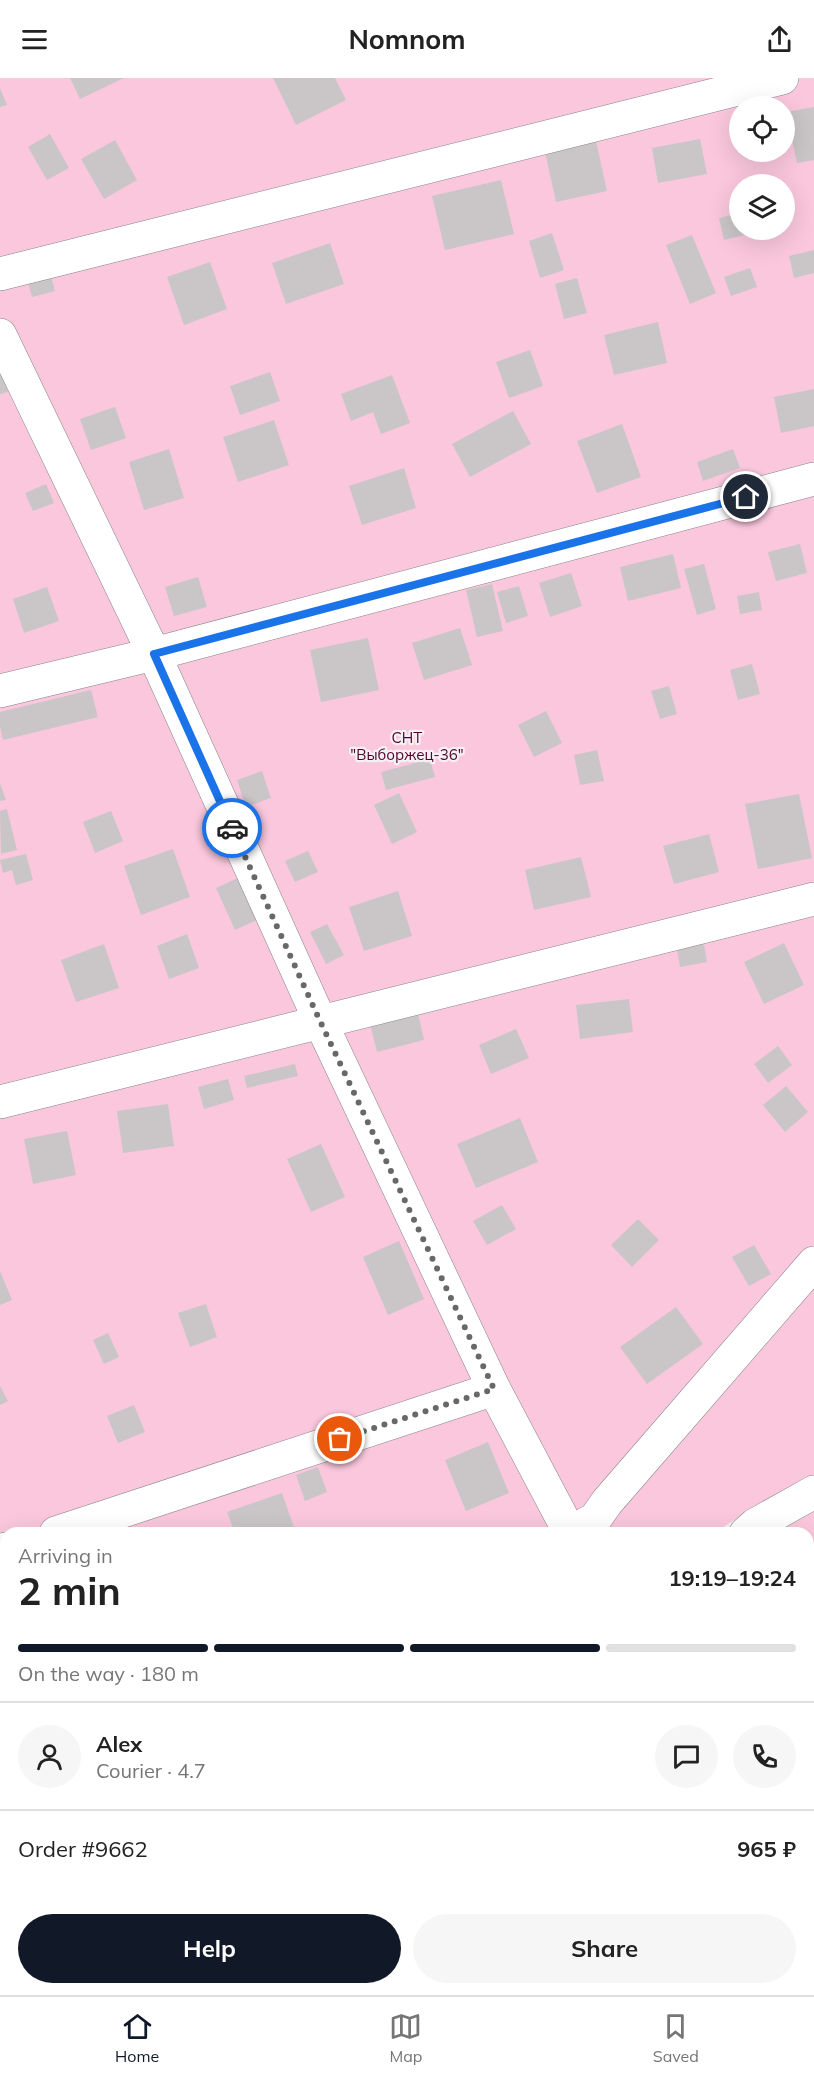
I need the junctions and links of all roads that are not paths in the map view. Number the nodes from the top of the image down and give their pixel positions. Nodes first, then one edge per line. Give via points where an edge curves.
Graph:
1 (782, 78) edge
2 (0, 274) edge
3 (0, 335) edge
4 (814, 479) edge
5 (154, 654) junction
6 (0, 691) edge
7 (814, 899) edge
8 (320, 1021) junction
9 (0, 1102) edge
10 (814, 1263) edge
11 (494, 1389) junction
12 (814, 1492) edge
13 (74, 1527) edge
14 (567, 1527) edge
15 (581, 1527) edge
16 (753, 1527) edge

1 - 2 street
3 - 5 street
4 - 5 street
5 - 6 street
5 - 8 street
7 - 8 street
8 - 9 street
8 - 11 street
10 - 15 street via 595,1519
11 - 13 street
11 - 14 street
12 - 16 street

